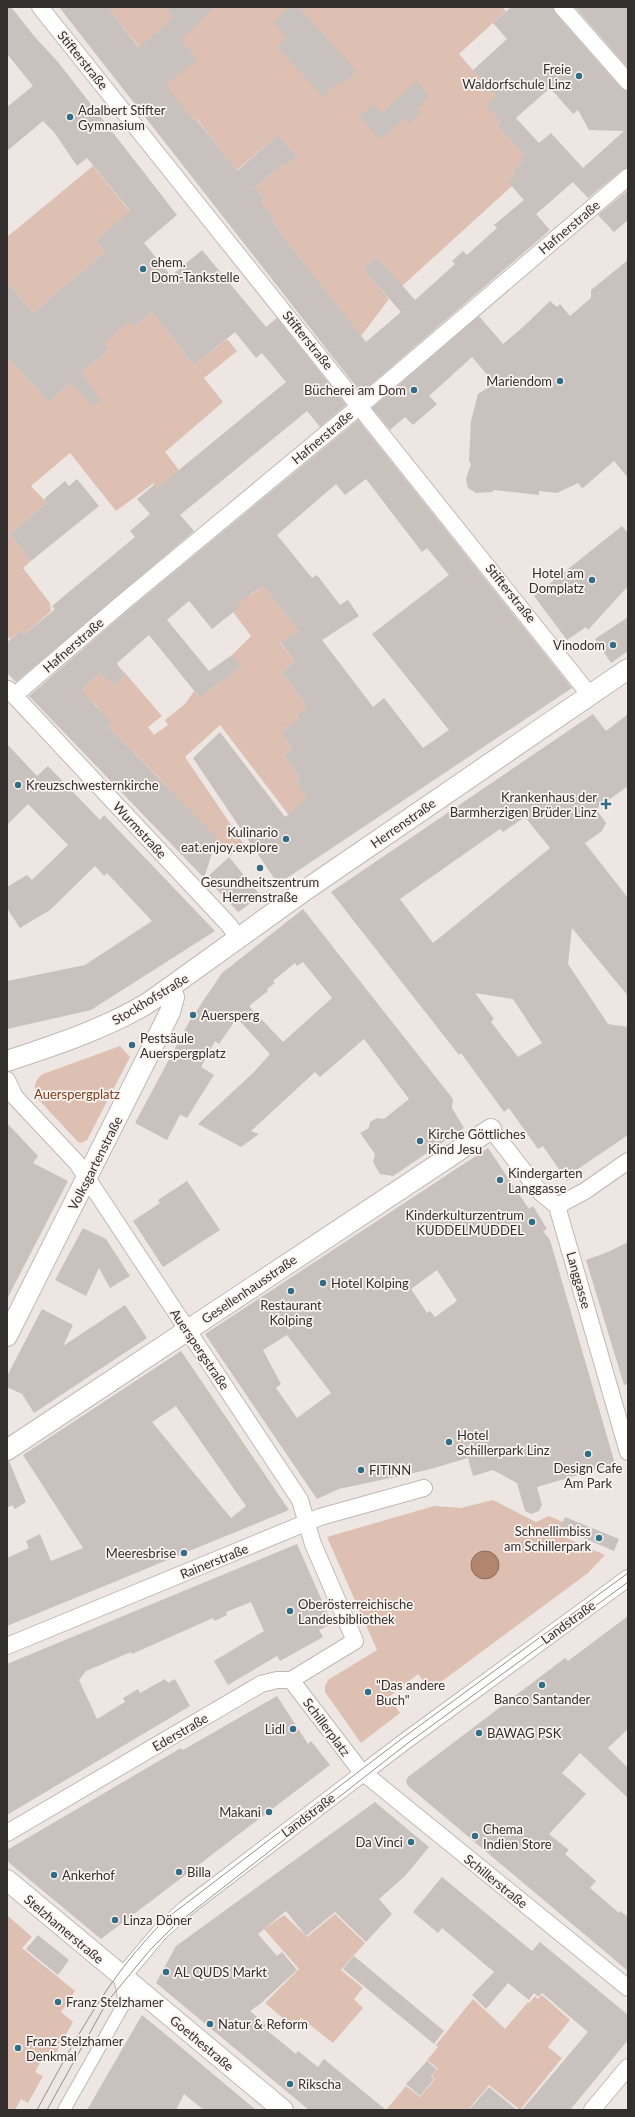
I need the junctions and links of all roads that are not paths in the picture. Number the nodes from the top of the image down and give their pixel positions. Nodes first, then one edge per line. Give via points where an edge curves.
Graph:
1 (40, 7) edge
2 (562, 7) edge
3 (628, 82) edge
4 (628, 177) edge
5 (360, 405) junction
6 (628, 668) edge
7 (11, 692) edge
8 (590, 694) junction
9 (239, 939) junction
10 (170, 989) junction
11 (7, 1061) edge
12 (7, 1080) edge
13 (491, 1129) joint
14 (628, 1161) edge
15 (87, 1179) junction
16 (558, 1206) junction
17 (187, 1330) junction
18 (7, 1336) edge
19 (7, 1450) edge
20 (628, 1452) edge
21 (424, 1488) dead end
22 (307, 1523) junction
23 (628, 1578) edge
24 (355, 1641) joint
25 (7, 1646) edge
26 (291, 1680) junction
27 (364, 1773) junction
28 (7, 1833) edge
29 (7, 1880) edge
30 (122, 1977) junction
31 (628, 1988) edge
32 (125, 2002) joint
33 (628, 2067) edge
34 (64, 2110) edge
35 (283, 2110) edge
36 (592, 2110) edge

1 - 5 street, Stifterstraße
2 - 3 street
4 - 5 street, Hafnerstraße
5 - 7 street, Hafnerstraße
5 - 8 street, Stifterstraße
6 - 8 street, Herrenstraße
7 - 9 street, Wurmstraße via 229,925
8 - 9 street, Herrenstraße via 317,882
9 - 10 street, Stockhofstraße
10 - 11 street, Stockhofstraße via 124,1017 92,1032
10 - 15 street, Volksgartenstraße via 174,997 170,1012
12 - 15 street, Auerspergstraße via 15,1097 77,1164
13 - 16 street via 540,1192
13 - 17 street, Gesellenhausstraße
14 - 16 street
15 - 17 street, Auerspergstraße
15 - 18 street, Volksgartenstraße
16 - 20 street, Langgasse
17 - 19 street, Gesellenhausstraße
17 - 22 street, Auerspergstraße via 300,1500
21 - 22 street, Rainerstraße
22 - 24 street, Auerspergstraße via 313,1544
22 - 25 street, Rainerstraße
23 - 27 street, Landstraße
24 - 26 street, Ederstraße
26 - 27 street, Schillerplatz via 349,1758
26 - 28 street, Ederstraße via 261,1684
27 - 30 street, Landstraße via 186,1909 159,1933
27 - 31 street, Schillerstraße
29 - 30 street, Stelzhamerstraße
30 - 32 street
30 - 35 street, Goethestraße
32 - 34 street
33 - 36 street

